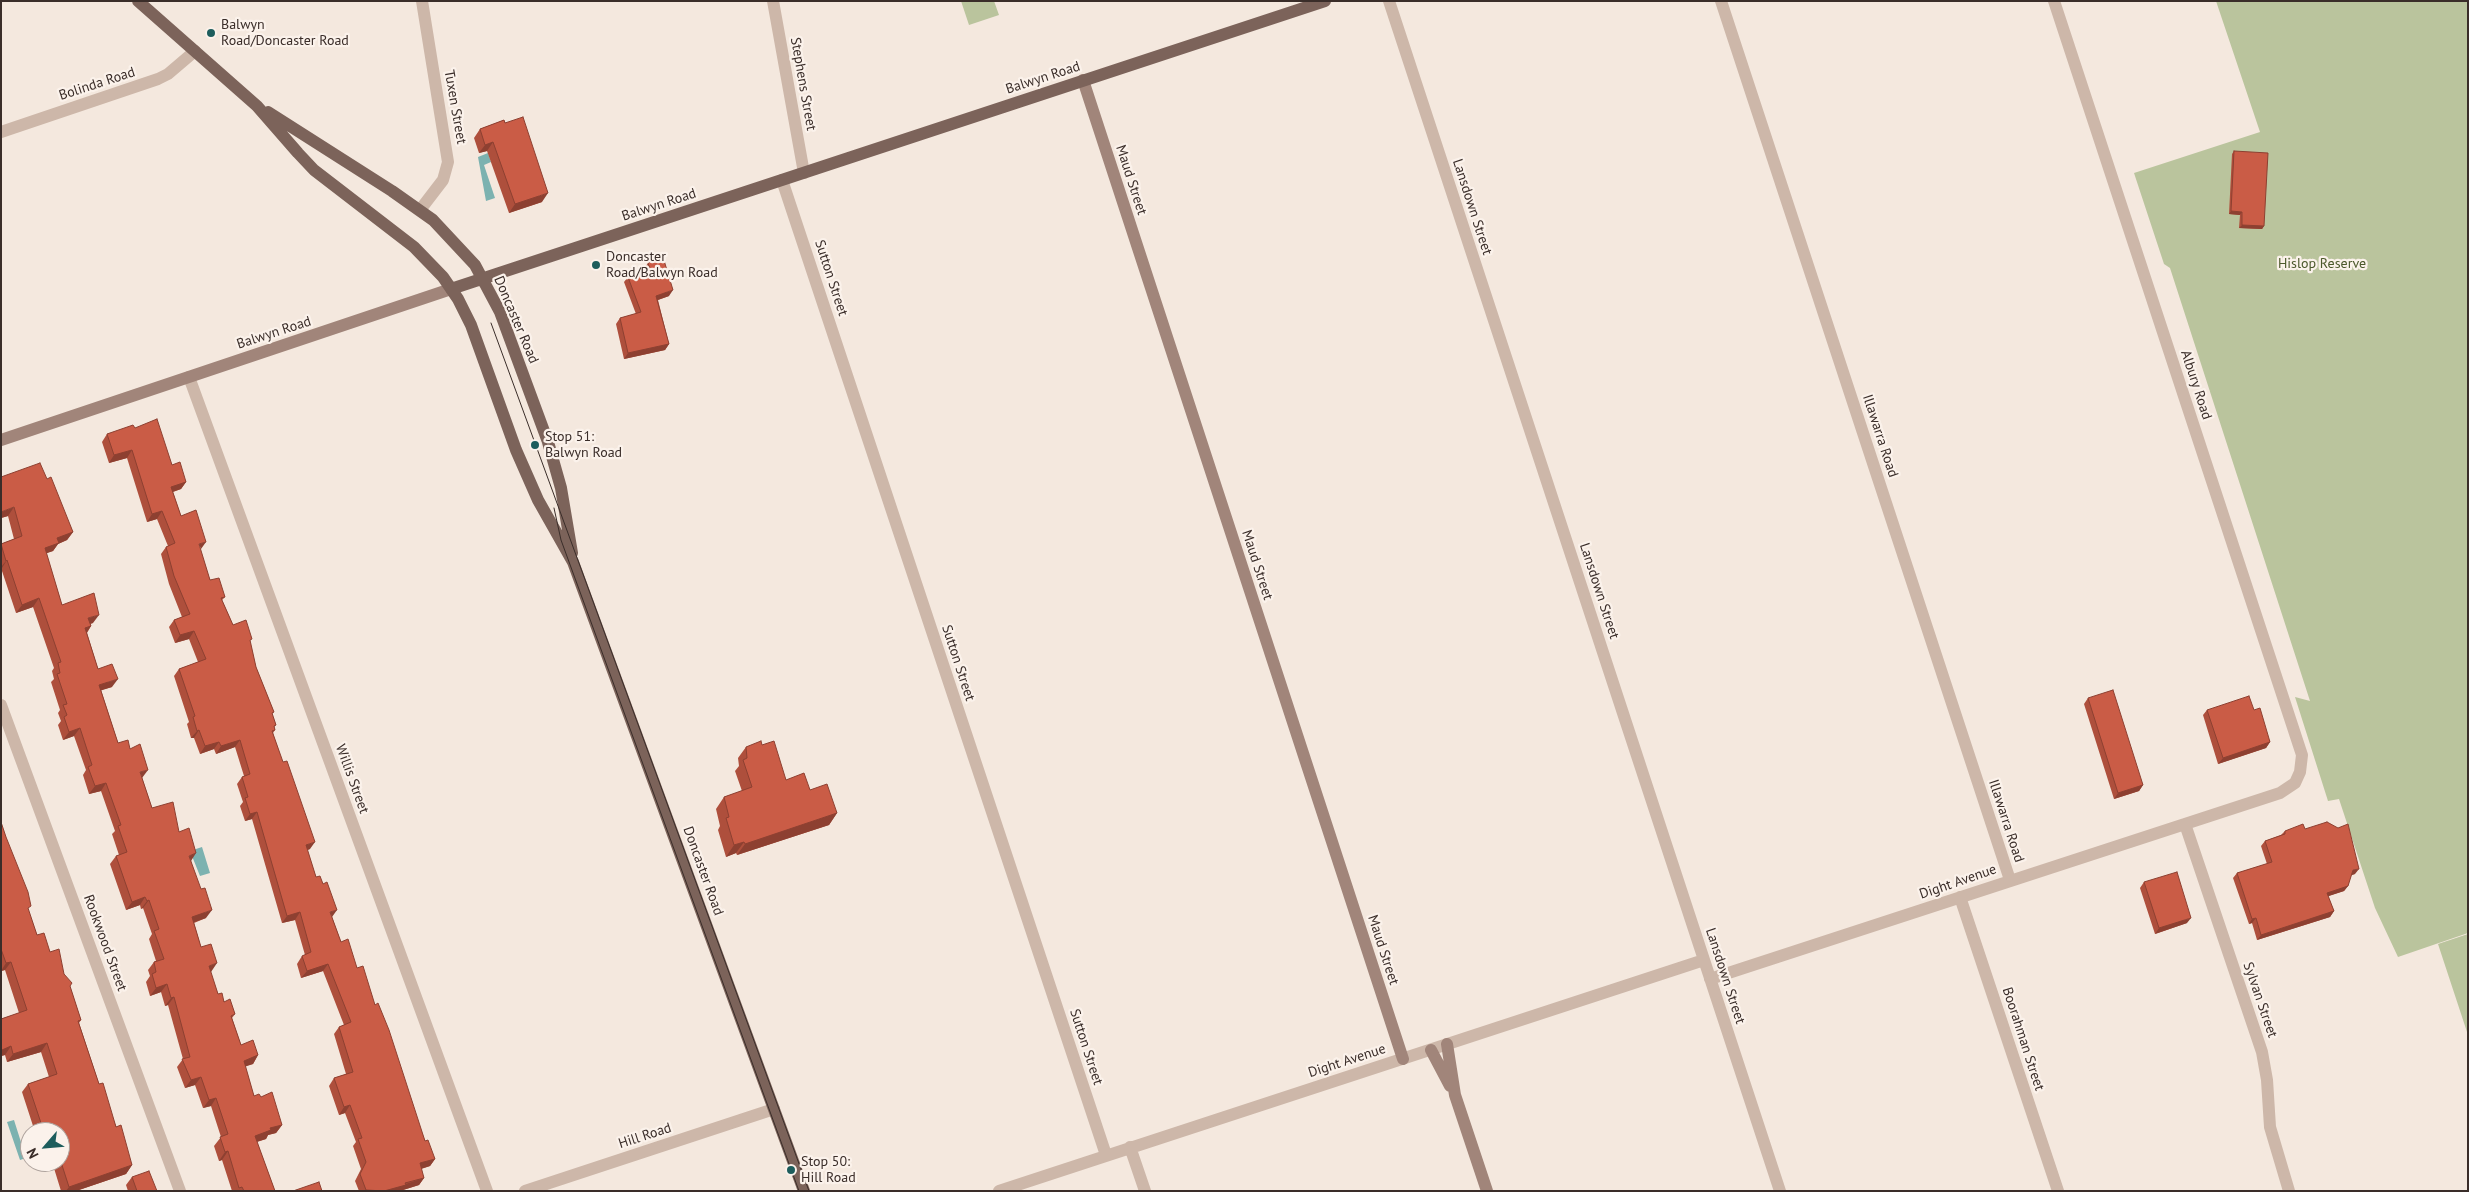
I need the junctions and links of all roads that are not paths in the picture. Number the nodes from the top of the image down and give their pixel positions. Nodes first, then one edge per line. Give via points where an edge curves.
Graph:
1 (138, 1) edge
2 (422, 1) edge
3 (772, 1) edge
4 (1326, 1) edge
5 (1389, 1) edge
6 (1721, 1) edge
7 (2054, 1) edge
8 (195, 51) junction
9 (1083, 80) junction
10 (257, 106) junction
11 (1, 132) edge
12 (804, 173) junction
13 (782, 180) junction
14 (420, 210) junction
15 (483, 278) junction
16 (451, 289) junction
17 (189, 377) junction
18 (1, 439) edge
19 (573, 562) junction
20 (1, 705) edge
21 (2298, 779) joint
22 (2185, 824) junction
23 (2010, 880) junction
24 (1960, 897) junction
25 (1704, 960) junction
26 (1710, 979) junction
27 (1447, 1044) junction
28 (1431, 1050) junction
29 (1403, 1059) junction
30 (1455, 1095) junction
31 (774, 1109) junction
32 (1130, 1147) junction
33 (1106, 1155) junction
34 (180, 1191) edge
35 (488, 1191) edge
36 (525, 1191) edge
37 (804, 1191) edge
38 (999, 1191) edge
39 (1145, 1191) edge
40 (1487, 1191) edge
41 (1780, 1191) edge
42 (2058, 1191) edge
43 (2289, 1191) edge

1 - 8 main road, Doncaster Road
2 - 14 street, Tuxen Street via 448,162 441,184
3 - 12 street, Stephens Street
4 - 9 main road, Balwyn Road
5 - 25 street, Lansdown Street
6 - 23 street, Illawarra Road
7 - 21 street, Albury Road via 2302,755
8 - 10 main road, Doncaster Road
8 - 11 street, Bolinda Road via 158,79
9 - 12 main road, Balwyn Road
9 - 29 street, Maud Street
10 - 14 main road, Doncaster Road
10 - 16 main road, Doncaster Road via 305,161 414,247
12 - 13 main road, Balwyn Road
13 - 15 main road, Balwyn Road
13 - 33 street, Sutton Street
14 - 15 main road, Doncaster Road via 448,234
15 - 16 main road, Balwyn Road
15 - 19 main road, Doncaster Road via 500,312 548,442 561,488
16 - 17 street, Balwyn Road
16 - 19 main road, Doncaster Road via 471,325 527,476
17 - 18 street, Balwyn Road
17 - 35 street, Willis Street
19 - 31 main road, Doncaster Road
20 - 34 street, Rookwood Street
21 - 22 street, Dight Avenue via 2280,793
22 - 23 street, Dight Avenue
22 - 43 street, Sylvan Street via 2262,1052 2270,1127
23 - 24 street, Dight Avenue
24 - 26 street, Dight Avenue
24 - 42 street, Boorahman Street
25 - 26 street, Lansdown Street
25 - 27 street, Dight Avenue
26 - 41 street, Lansdown Street
27 - 28 street, Dight Avenue
27 - 30 street
28 - 29 street, Dight Avenue
28 - 30 street
29 - 32 street, Dight Avenue
30 - 40 street
31 - 36 street, Hill Road
31 - 37 main road, Doncaster Road
32 - 33 street, Dight Avenue
32 - 39 street
33 - 38 street, Dight Avenue

